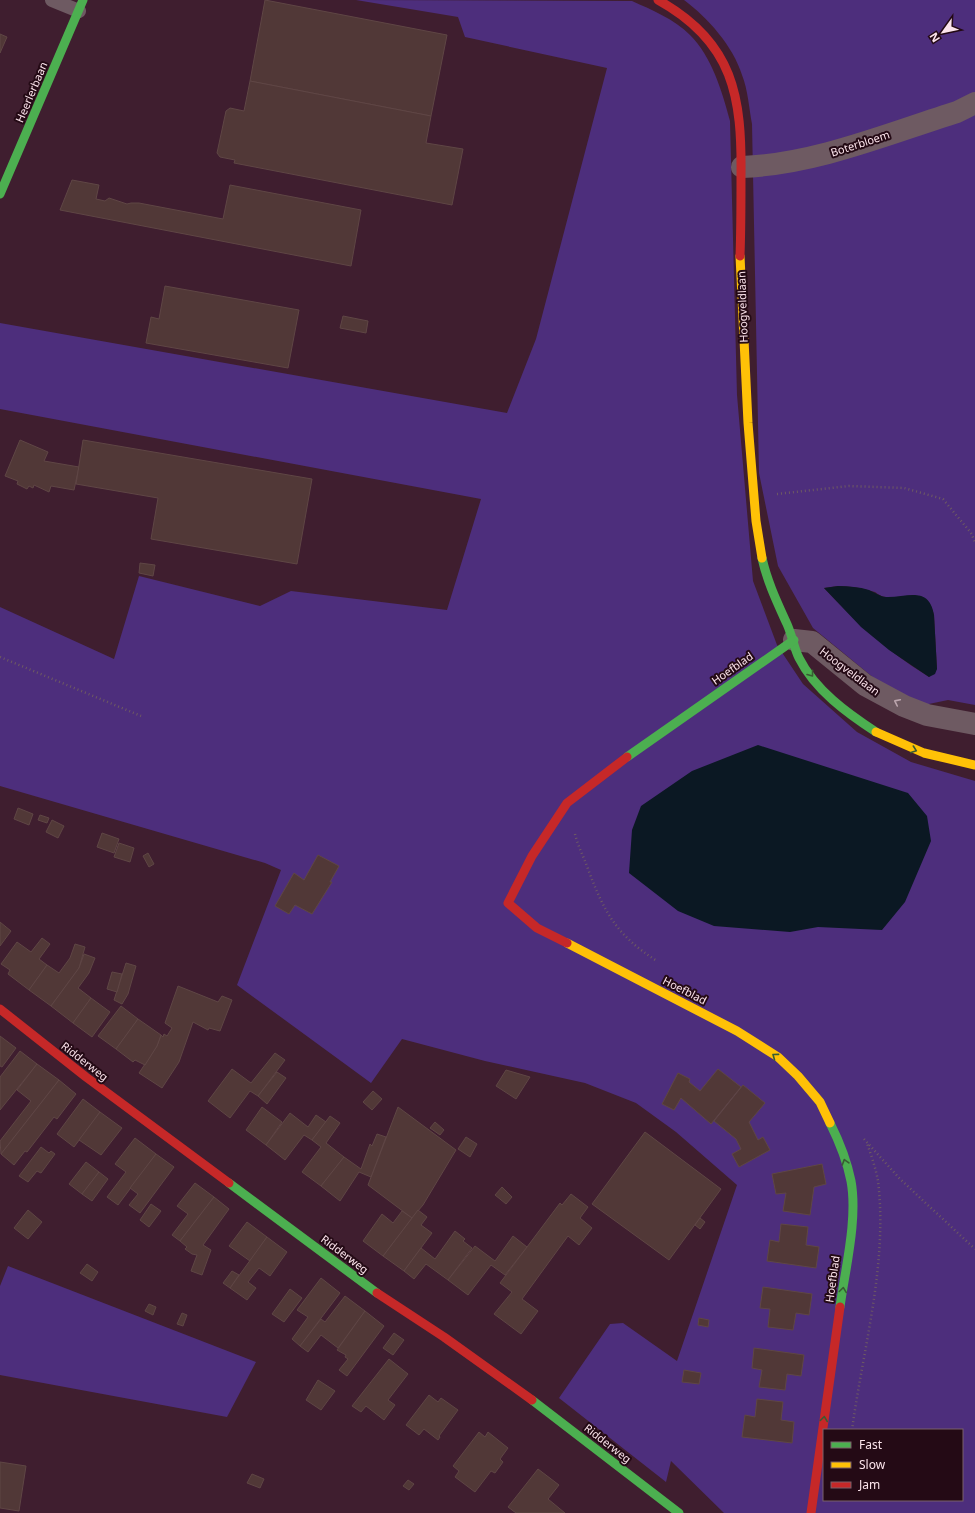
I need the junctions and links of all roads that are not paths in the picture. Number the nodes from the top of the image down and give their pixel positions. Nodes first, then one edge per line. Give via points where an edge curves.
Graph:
1 (52, 0) edge
2 (658, 0) edge
3 (81, 6) edge
4 (975, 103) edge
5 (742, 167) junction
6 (0, 194) edge
7 (794, 640) junction
8 (975, 724) edge
9 (975, 765) edge
10 (0, 1009) edge
11 (679, 1513) edge
12 (811, 1513) edge

1 - 3 lane
2 - 5 street, Hoogveldlaan via 691,22 709,40 723,62 739,105
3 - 6 street, Heerlerbaan
4 - 5 street, Boterbloem via 957,112 826,154 789,162
5 - 7 street, Hoogveldlaan via 740,265 748,440 756,524 764,565 774,597
8 -> 7 street, Hoogveldlaan via 927,715 904,706 865,685 812,642
7 -> 9 street, Hoogveldlaan via 799,658 827,693 849,713 881,735 912,750 940,759
12 -> 7 street, Hoefblad via 852,1223 851,1182 839,1141 820,1102 778,1057 737,1031 537,928 508,903 532,856 567,803 628,756
10 - 11 street, Ridderweg via 86,1077 374,1291 521,1391

